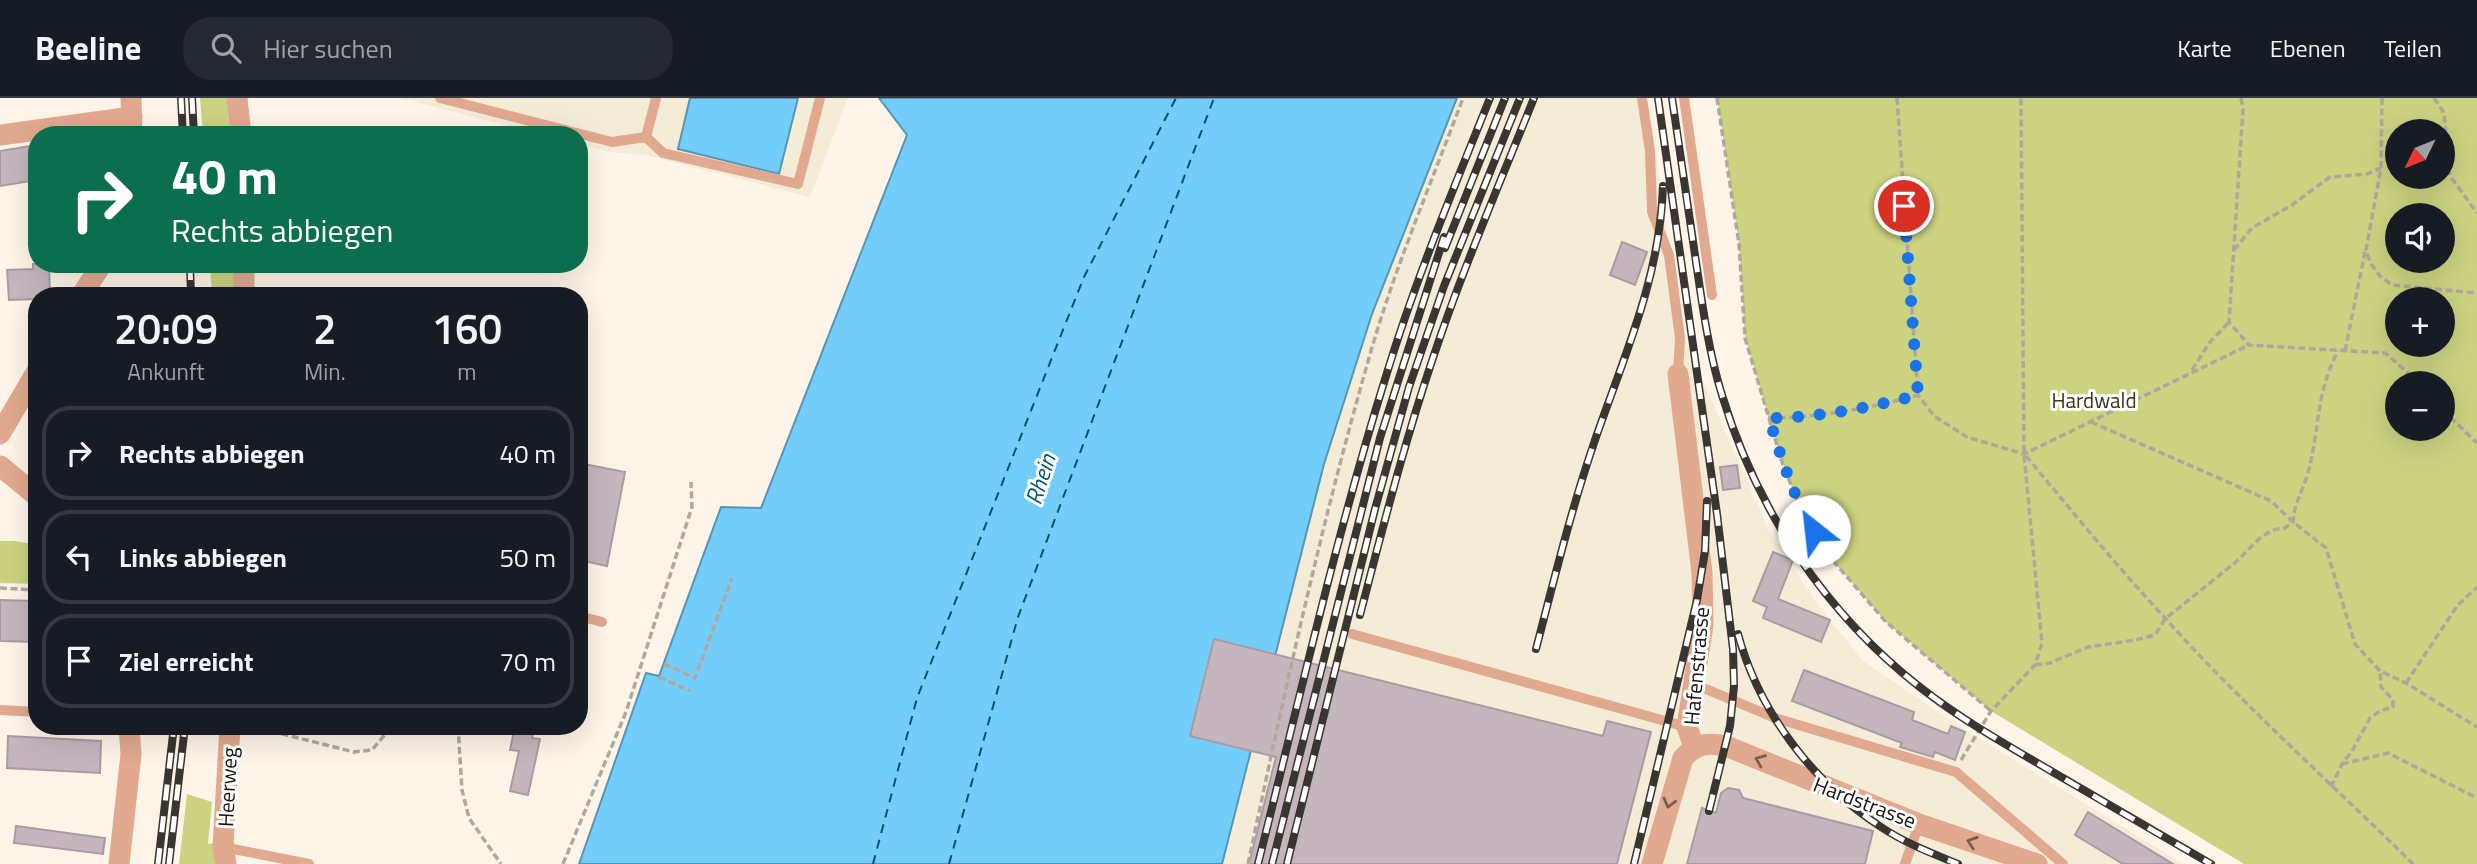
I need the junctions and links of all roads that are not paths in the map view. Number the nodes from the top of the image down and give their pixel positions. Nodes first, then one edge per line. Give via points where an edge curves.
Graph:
1 (237, 98) edge
2 (440, 98) edge
3 (656, 98) edge
4 (820, 98) edge
5 (1642, 98) edge
6 (1684, 98) edge
7 (132, 117) edge
8 (66, 126) edge
9 (240, 126) edge
10 (549, 126) edge
11 (28, 131) edge
12 (0, 135) edge
13 (588, 136) edge
14 (646, 138) junction
15 (1712, 295) dead end
16 (1678, 374) joint
17 (28, 386) edge
18 (0, 434) edge
19 (0, 466) edge
20 (28, 489) edge
21 (588, 618) edge
22 (602, 622) dead end
23 (1352, 634) dead end
24 (1694, 684) junction
25 (0, 710) edge
26 (28, 712) edge
27 (1687, 727) junction
28 (130, 735) edge
29 (230, 735) edge
30 (1695, 747) junction
31 (1919, 824) junction
32 (225, 855) edge
33 (118, 864) edge
34 (309, 864) edge
35 (1652, 864) edge
36 (1905, 864) edge
37 (2037, 864) edge
38 (2063, 864) edge

1 - 9 street
2 - 10 lane
3 - 14 lane
4 - 14 lane via 798,184 663,153
5 - 16 lane via 1652,212 1669,255 1680,338
6 - 15 lane
7 - 8 street
11 - 12 street
13 - 14 lane via 612,142
16 - 24 street, Hafenstrasse via 1702,573 1703,625
17 - 18 street
19 - 20 street
21 - 22 lane
23 - 27 lane
24 - 27 street, Hafenstrasse
24 - 38 lane via 1775,718 1956,772
25 - 26 lane
27 - 30 street, Hafenstrasse
28 - 33 street
29 - 32 street, Heerweg
31 -> 30 street, Hardstrasse via 1726,746 1705,743
30 -> 35 street, Hafenstrasse via 1678,768
31 - 36 lane
37 -> 31 street, Hardstrasse
32 - 34 lane, Heerweg

